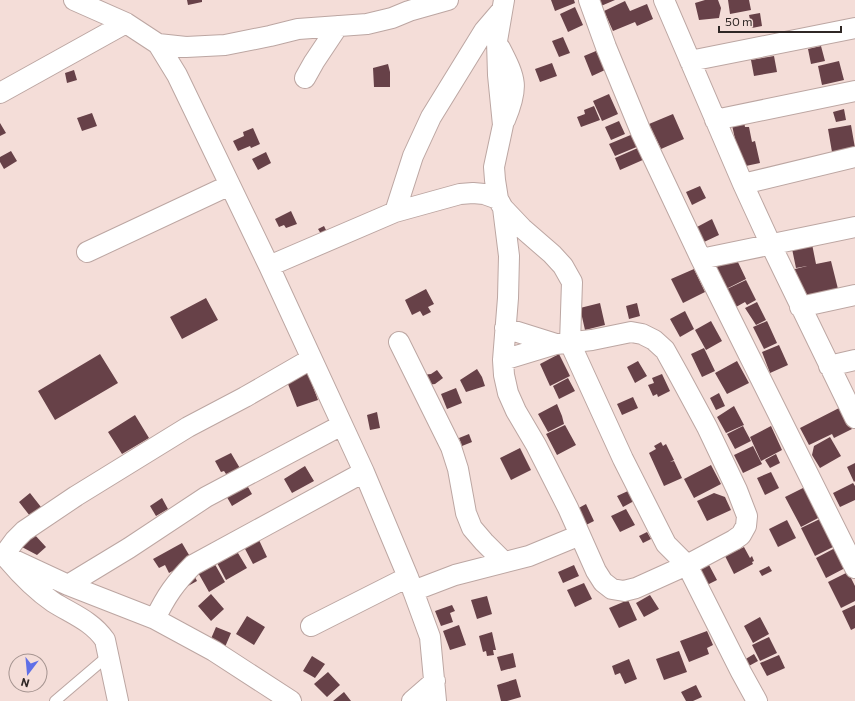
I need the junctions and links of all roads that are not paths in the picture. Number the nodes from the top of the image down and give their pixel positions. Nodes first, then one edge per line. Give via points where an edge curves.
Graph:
1 (74, 0) edge
2 (448, 0) edge
3 (589, 0) edge
4 (664, 0) edge
5 (503, 5) edge
6 (126, 23) junction
7 (338, 26) junction
8 (855, 28) edge
9 (158, 44) junction
10 (690, 61) junction
11 (305, 78) dead end
12 (855, 91) edge
13 (0, 93) edge
14 (715, 120) junction
15 (855, 157) edge
16 (743, 184) junction
17 (230, 185) junction
18 (500, 204) junction
19 (394, 212) junction
20 (855, 227) edge
21 (771, 245) junction
22 (87, 252) dead end
23 (700, 259) junction
24 (269, 266) junction
25 (855, 295) edge
26 (800, 307) junction
27 (505, 328) junction
28 (398, 342) dead end
29 (563, 344) junction
30 (311, 359) junction
31 (503, 360) junction
32 (855, 360) edge
33 (829, 366) junction
34 (855, 418) edge
35 (342, 425) junction
36 (364, 472) junction
37 (580, 535) junction
38 (2, 554) edge
39 (504, 562) junction
40 (687, 565) junction
41 (855, 568) edge
42 (411, 584) junction
43 (68, 585) junction
44 (155, 619) junction
45 (311, 626) dead end
46 (109, 655) junction
47 (435, 681) junction
48 (55, 701) edge
49 (118, 701) edge
50 (291, 701) edge
51 (412, 701) edge
52 (436, 701) edge
53 (757, 701) edge

1 - 6 street
2 - 7 street via 367,24
3 - 23 street via 640,132
4 - 10 street
5 - 18 street via 497,41 503,125 494,167
5 - 19 street via 431,117 413,156
6 - 9 street
6 - 13 street
7 - 9 street via 298,28 225,45 186,47
7 - 11 street
8 - 10 street
9 - 17 street via 178,75
10 - 14 street
12 - 14 street
14 - 16 street
15 - 16 street
16 - 21 street
17 - 22 street
17 - 24 street
18 - 19 street via 484,194 473,192
18 - 27 street via 509,256
18 - 29 street via 522,228 552,254 572,282
19 - 24 street
20 - 21 street
21 - 23 street
21 - 26 street
23 - 41 street
24 - 30 street
25 - 26 street
26 - 33 street
27 - 29 street
27 - 31 street
28 - 39 street via 451,447 472,528
29 - 31 street
29 - 40 street via 598,405 666,544
29 - 40 street via 631,332 654,340 665,350 707,427 747,516 746,526 734,540
30 - 35 street
30 - 38 street via 188,427 76,496 24,531
31 - 37 street via 508,393
32 - 33 street
33 - 34 street
35 - 36 street
35 - 43 street via 206,497
36 - 42 street
36 - 44 street via 193,565 176,582
37 - 39 street via 530,556
37 - 40 street via 596,571 612,589 624,591 636,588
38 - 43 street
38 - 46 street via 22,577 99,631 105,640
39 - 42 street
40 - 53 street
42 - 45 street
42 - 47 street via 430,637
43 - 44 street
44 - 50 street via 214,651
46 - 48 lane
46 - 49 street
47 - 51 street
47 - 52 street

